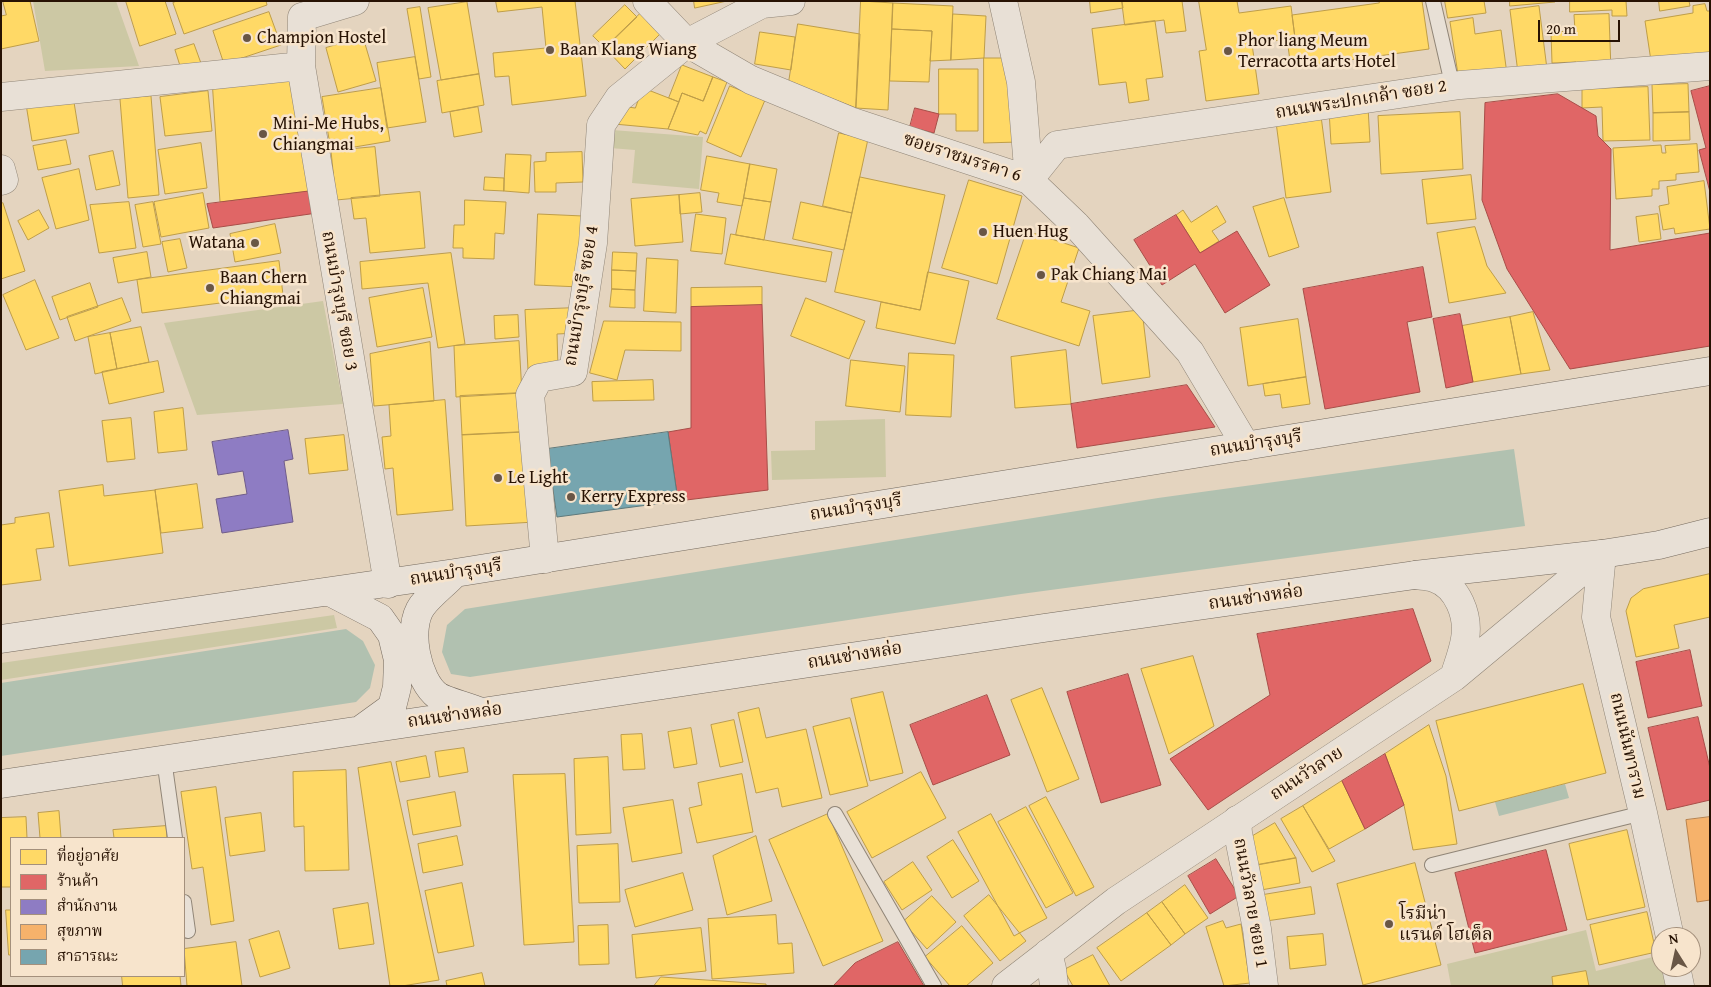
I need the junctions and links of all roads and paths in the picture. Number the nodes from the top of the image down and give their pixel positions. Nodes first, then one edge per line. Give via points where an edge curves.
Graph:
1 (355, 1) edge
2 (647, 1) edge
3 (791, 1) edge
4 (1003, 1) edge
5 (1433, 1) edge
6 (298, 9) edge
7 (687, 43) junction
8 (301, 66) junction
9 (1710, 66) edge
10 (1460, 85) junction
11 (1, 98) edge
12 (1, 169) edge
13 (1029, 180) junction
14 (1, 181) edge
15 (1710, 371) edge
16 (1246, 446) junction
17 (1710, 532) edge
18 (1602, 554) junction
19 (545, 559) junction
20 (455, 573) junction
21 (1415, 575) junction
22 (388, 584) junction
23 (330, 592) junction
24 (1, 639) edge
25 (1454, 676) junction
26 (482, 712) junction
27 (361, 729) junction
28 (164, 759) junction
29 (1, 784) edge
30 (1643, 813) junction
31 (835, 814) dead end
32 (1237, 820) junction
33 (175, 837) edge
34 (1432, 865) dead end
35 (185, 909) edge
36 (1668, 927) edge
37 (188, 931) dead end
38 (1048, 953) junction
39 (934, 986) edge
40 (1006, 986) edge
41 (1054, 986) edge
42 (1264, 986) edge

1 - 6 street
2 - 7 street, ซอยราชมรรคา 6
3 - 7 street via 762,4
4 - 13 street via 1021,82
5 - 10 lane via 1450,75
6 - 8 street, ถนนบำรุงบุรี ซอย 3
7 - 13 street, ซอยราชมรรคา 6 via 751,80 850,121
7 - 19 street, ถนนบำรุงบุรี ซอย 4 via 619,98 601,125 592,243 573,372 539,378 530,395
8 - 11 street
8 - 22 street, ถนนบำรุงบุรี ซอย 3
9 - 10 street, ถนนพระปกเกล้า ซอย 2
10 - 13 street, ถนนพระปกเกล้า ซอย 2 via 1057,145
12 - 14 street via 4,180
13 - 16 street, ซอยราชมรรคา 6 via 1076,225 1190,352
15 - 16 street, ถนนบำรุงบุรี
16 - 19 street, ถนนบำรุงบุรี
17 - 18 street, ถนนช่างหล่อ via 1659,545
18 - 21 street, ถนนช่างหล่อ
18 - 25 street, ถนนวัวลาย
18 - 30 street, ถนนนันทาราม via 1596,616
19 - 20 street, ถนนบำรุงบุรี
20 - 22 street, ถนนบำรุงบุรี
20 - 26 street via 421,607 415,626 416,657 424,678 438,696
21 - 25 street via 1434,578 1448,587 1457,596 1465,616 1466,639
21 - 26 street, ถนนช่างหล่อ
22 - 23 street, ถนนบำรุงบุรี
23 - 24 street, ถนนบำรุงบุรี
23 - 27 street via 380,618 392,635 398,660 397,687 392,706
25 - 32 street, ถนนวัวลาย
26 - 27 street, ถนนช่างหล่อ
27 - 28 street, ถนนช่างหล่อ
28 - 29 street, ถนนช่างหล่อ
28 - 33 lane
30 - 34 lane
30 - 36 street, ถนนนันทาราม
31 - 39 lane
32 - 38 street, ถนนวัวลาย via 1116,901
32 - 42 street, ถนนวัวลาย ซอย 1
35 - 37 lane
38 - 40 street, ถนนวัวลาย
38 - 41 street

